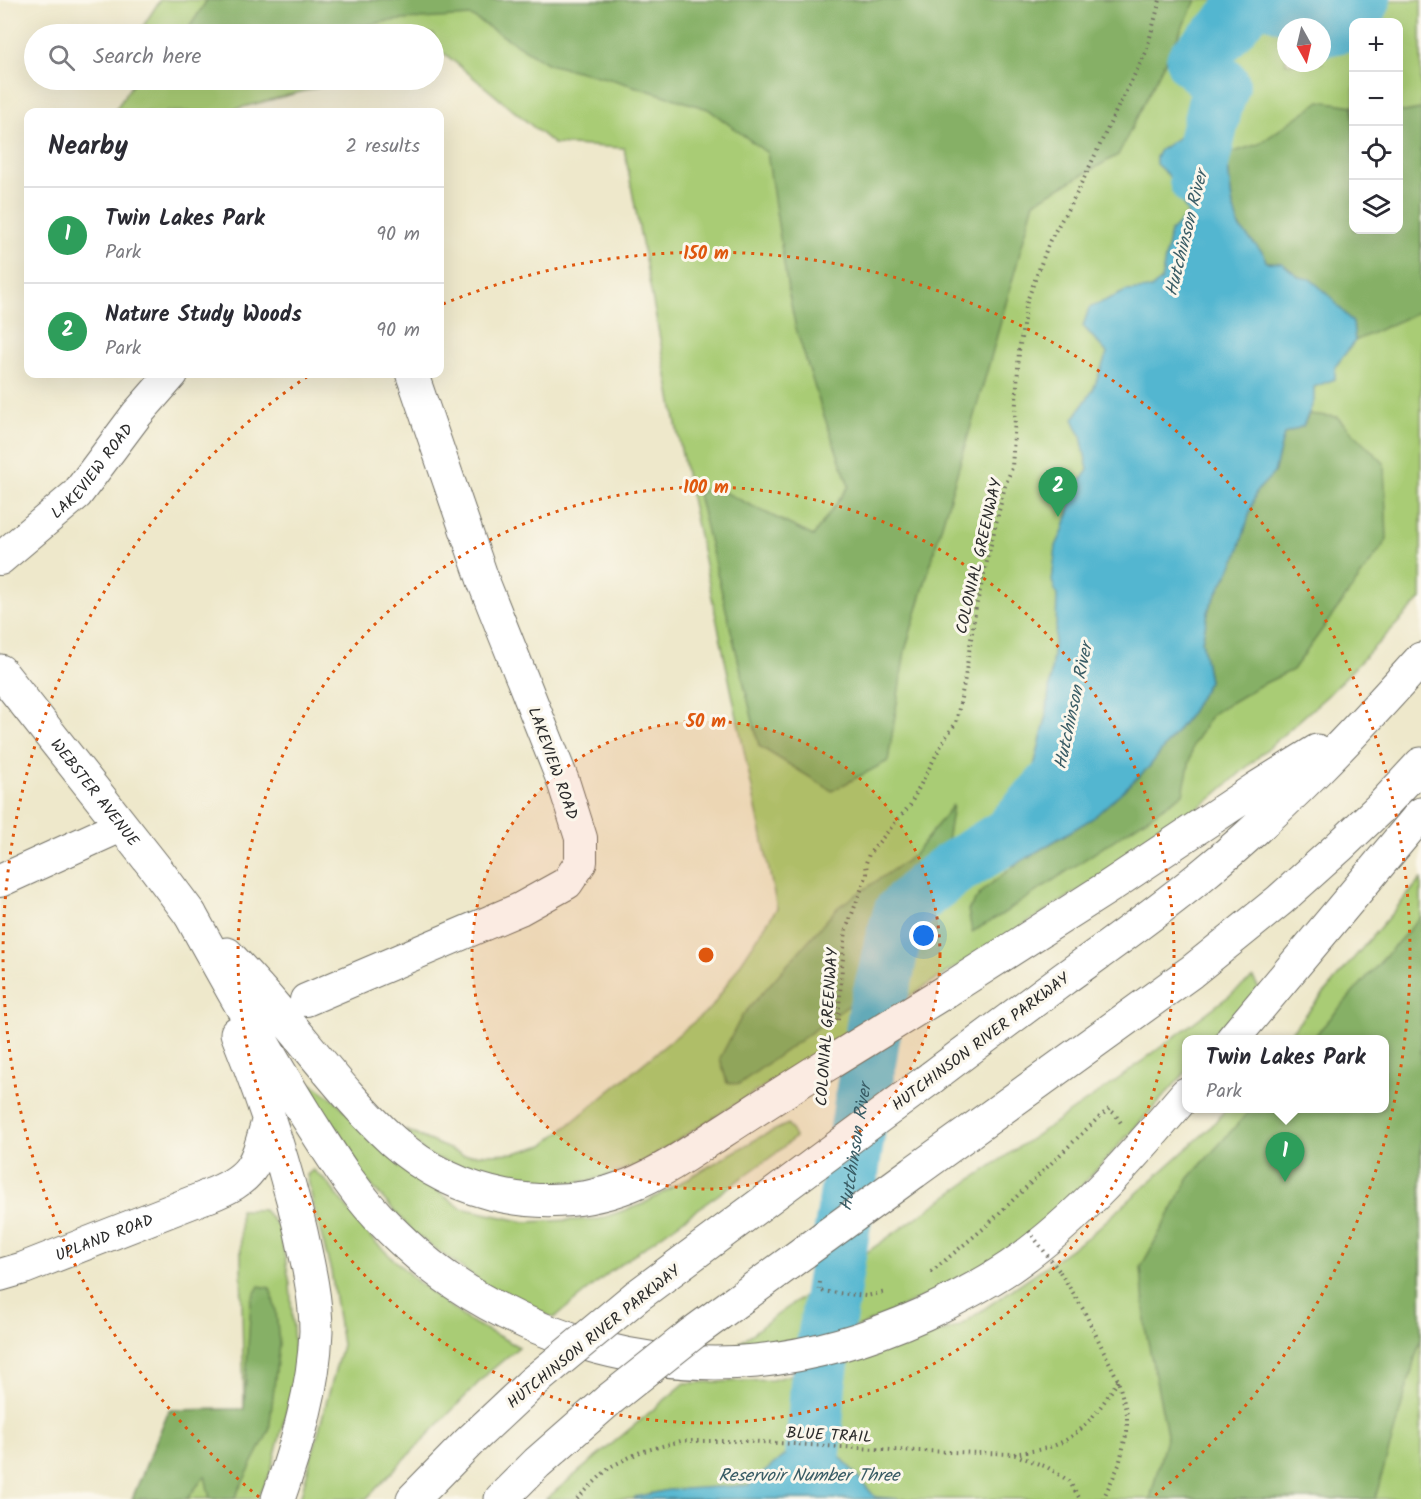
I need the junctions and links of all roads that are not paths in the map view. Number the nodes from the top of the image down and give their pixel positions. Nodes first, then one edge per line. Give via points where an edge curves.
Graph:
1 (169, 378) edge
2 (413, 378) edge
3 (0, 559) edge
4 (1421, 659) edge
5 (0, 672) edge
6 (1365, 722) junction
7 (1421, 764) edge
8 (1421, 814) edge
9 (121, 826) junction
10 (0, 881) edge
11 (190, 914) junction
12 (306, 1000) dead end
13 (1236, 1035) edge
14 (1182, 1099) edge
15 (269, 1118) junction
16 (208, 1196) joint
17 (0, 1275) edge
18 (278, 1499) edge
19 (413, 1499) edge
20 (501, 1499) edge

1 - 3 street, LAKEVIEW ROAD via 77,494
2 - 12 street, LAKEVIEW ROAD via 484,583 563,782 581,838 581,862 567,883 520,909
4 - 6 main road, HUTCHINSON RIVER PARKWAY
5 - 9 main road, WEBSTER AVENUE
6 - 11 main road, bridge via 666,1167 630,1185 576,1200 535,1201 501,1196 450,1178 419,1160 375,1124
6 - 19 main road, HUTCHINSON RIVER PARKWAY, bridge via 1201,876 637,1296 532,1383
7 - 20 main road, bridge via 1339,847 1191,972 665,1355 537,1463
8 - 13 main road
9 - 10 street
9 - 11 main road, WEBSTER AVENUE
11 - 14 main road via 267,1052 343,1174 386,1225 453,1283 492,1306 532,1326 619,1353 680,1361 756,1361 842,1344 946,1304 1023,1258 1050,1236 1134,1155
11 - 15 main road
15 - 16 main road via 260,1151 249,1172 236,1184
15 - 18 main road via 307,1260 316,1330 302,1424
16 - 17 street, UPLAND ROAD

